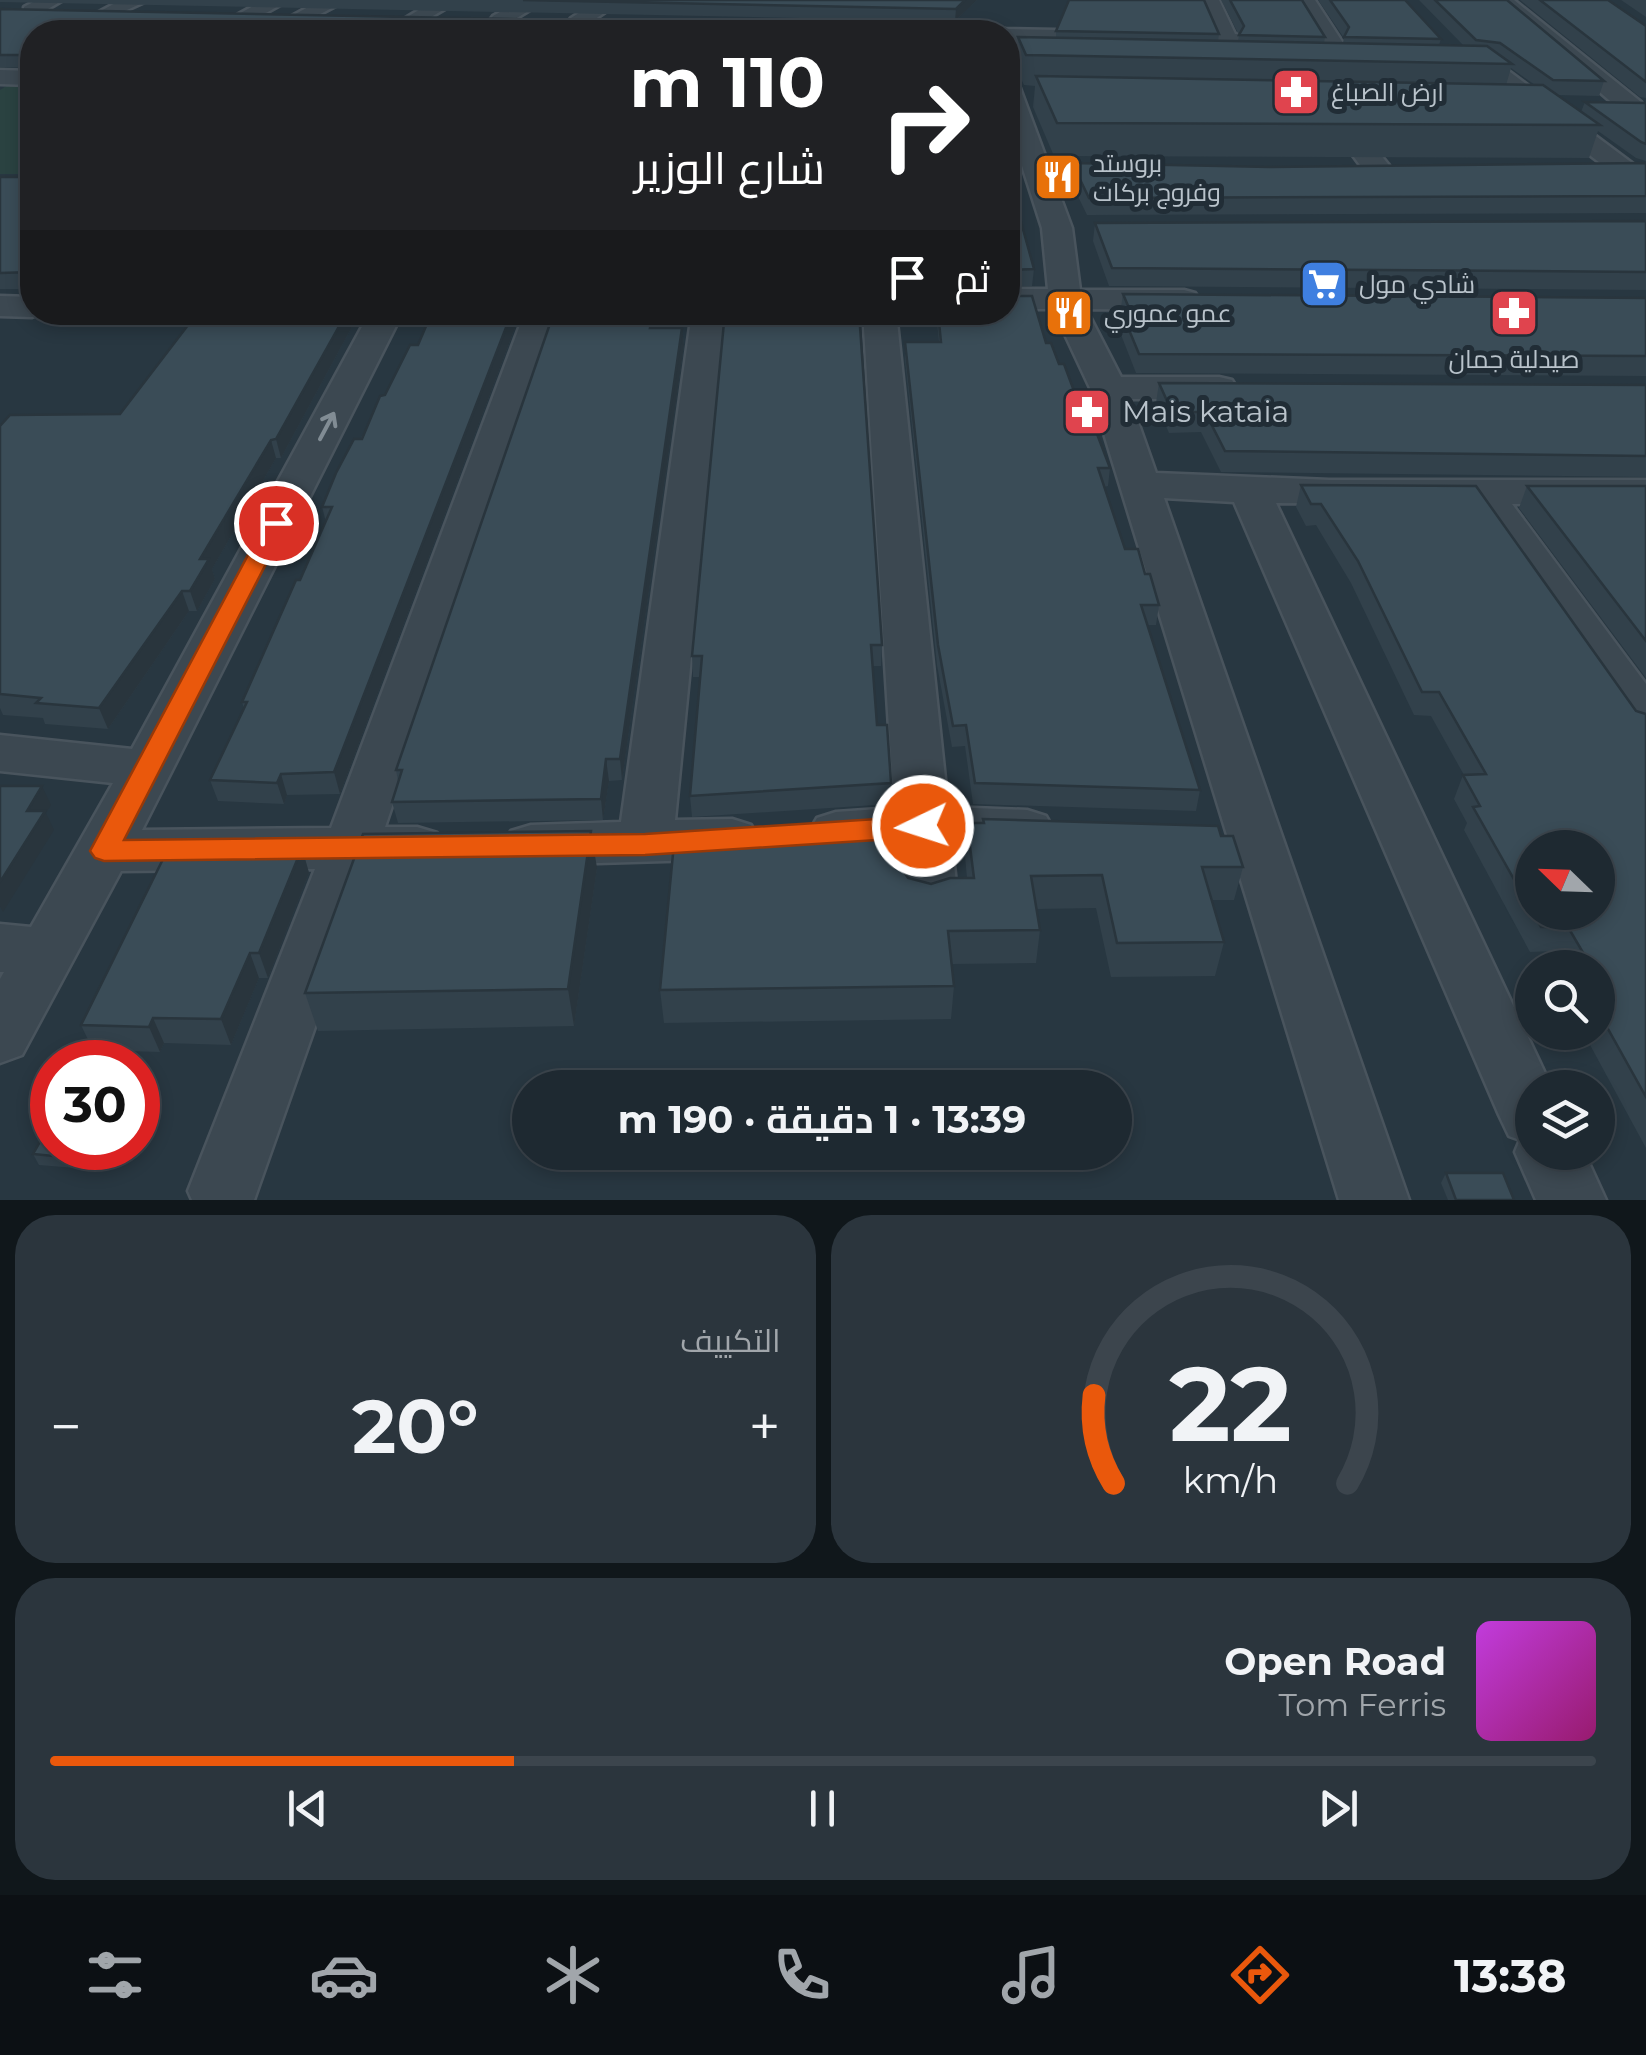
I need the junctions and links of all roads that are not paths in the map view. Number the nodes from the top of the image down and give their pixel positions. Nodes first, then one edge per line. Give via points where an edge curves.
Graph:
1 (279, 0) edge
2 (450, 0) edge
3 (1208, 0) edge
4 (1306, 0) edge
5 (1502, 0) edge
6 (619, 7) edge
7 (875, 7) edge
8 (912, 7) edge
9 (149, 9) edge
10 (345, 12) edge
11 (60, 15) edge
12 (199, 15) edge
13 (243, 16) junction
14 (553, 16) edge
15 (236, 20) edge
16 (1020, 31) edge
17 (1227, 41) junction
18 (1447, 46) edge
19 (1332, 54) junction
20 (1424, 64) edge
21 (1464, 64) junction
22 (1020, 89) edge
23 (1020, 100) edge
24 (1359, 103) edge
25 (1503, 106) edge
26 (1540, 107) junction
27 (1639, 108) edge
28 (1341, 170) edge
29 (1378, 170) junction
30 (1414, 170) edge
31 (1573, 170) edge
32 (1636, 170) edge
33 (1066, 299) junction
34 (1020, 300) edge
35 (1220, 300) edge
36 (380, 325) edge
37 (537, 325) edge
38 (707, 325) edge
39 (880, 325) edge
40 (1108, 388) junction
41 (1248, 388) edge
42 (1140, 484) junction
43 (1481, 489) junction
44 (1646, 492) edge
45 (1252, 493) junction
46 (1646, 720) edge
47 (0, 753) edge
48 (146, 769) junction
49 (923, 826) junction
50 (1079, 832) edge
51 (1197, 835) edge
52 (1256, 837) junction
53 (645, 844) junction
54 (351, 848) junction
55 (104, 851) junction
56 (928, 892) edge
57 (23, 950) edge
58 (0, 1036) edge
59 (1515, 1078) edge
60 (1557, 1170) edge
61 (222, 1190) dead end
62 (1374, 1200) edge
63 (1571, 1200) edge

1 - 13 street
2 - 14 street via 405,19
3 - 17 street
4 - 19 street
5 - 27 street
6 - 14 street
7 - 8 street
9 - 11 street
10 - 13 street
12 - 13 street
13 - 15 street
16 - 17 street
17 - 19 street
18 - 21 street
19 - 22 street
20 - 21 street
21 - 26 street via 1486,65
23 - 33 street via 1076,228
24 - 29 street via 1316,102
25 - 26 street
26 - 27 street
26 - 32 street
28 - 29 street
29 - 30 street
31 - 32 street
33 - 34 street
33 - 35 street
33 - 40 street
48 -> 36 street
37 - 54 street
38 - 53 street
39 - 49 street
40 - 41 street
40 - 42 street
42 - 45 street
42 - 52 street
43 - 44 street
43 - 45 street
43 - 46 street
45 - 59 street
47 - 48 street
48 - 55 street
49 - 50 street
49 - 53 street
49 - 56 street
51 - 52 street
52 - 62 street
53 - 54 street
54 - 55 street
54 - 61 street
55 - 57 street
57 - 58 street
60 - 63 street

